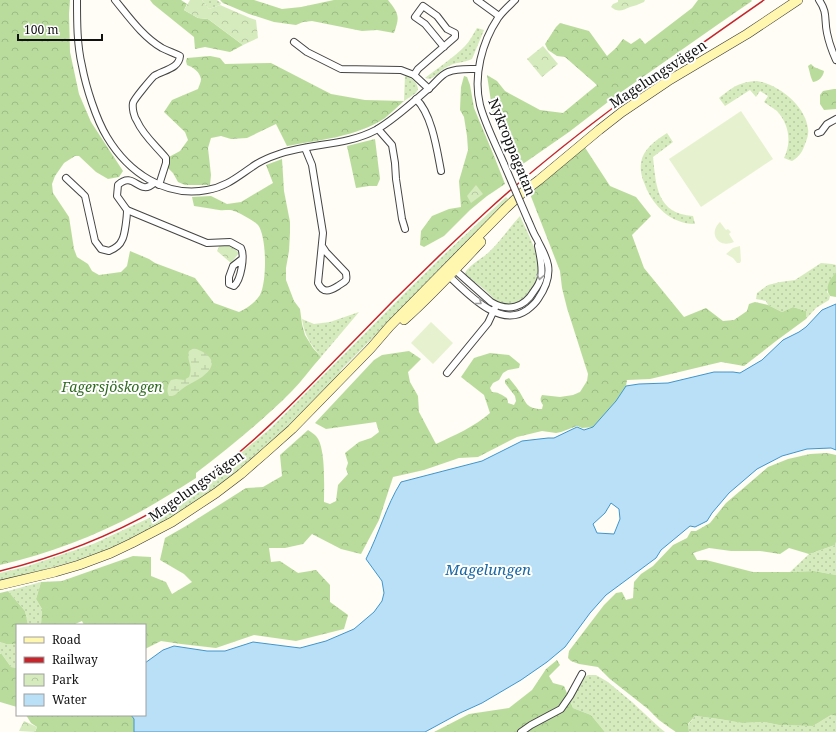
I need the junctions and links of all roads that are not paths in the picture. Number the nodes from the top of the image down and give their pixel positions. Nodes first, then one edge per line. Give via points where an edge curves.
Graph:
1 (78, 0) edge
2 (115, 0) edge
3 (477, 0) edge
4 (515, 0) edge
5 (798, 0) edge
6 (819, 0) edge
7 (424, 3) edge
8 (409, 14) dead end
9 (416, 15) junction
10 (499, 16) junction
11 (294, 42) dead end
12 (832, 42) edge
13 (444, 46) junction
14 (836, 60) edge
15 (478, 69) junction
16 (414, 75) junction
17 (429, 89) junction
18 (416, 99) junction
19 (836, 119) edge
20 (378, 129) junction
21 (818, 133) dead end
22 (305, 148) junction
23 (441, 171) dead end
24 (66, 178) dead end
25 (156, 184) junction
26 (126, 210) junction
27 (405, 229) dead end
28 (536, 239) junction
29 (322, 246) junction
30 (242, 259) dead end
31 (449, 271) junction
32 (497, 306) junction
33 (493, 312) junction
34 (447, 373) dead end
35 (0, 585) edge
36 (582, 674) dead end
37 (521, 732) edge

1 - 25 street via 78,36 82,66 102,127 123,158
2 - 25 street via 147,37 180,56 178,63 154,76 133,102 136,121 166,158
3 - 10 street
4 - 10 street, Nykroppagatan
5 - 31 main road, Magelungsvägen via 648,94 599,130 522,193
6 - 12 street via 824,7 825,24
7 - 9 street
7 - 13 street via 447,29 455,33 455,37
8 - 9 street
9 - 13 street
10 - 15 street, Nykroppagatan via 491,30
11 - 16 street via 307,52 342,69 401,70
12 - 14 street
13 - 16 street
15 - 17 street via 449,71
15 - 28 street, Nykroppagatan, bridge via 480,104
16 - 17 street
17 - 18 street
18 - 20 street
18 - 23 street via 432,131
19 - 21 street
20 - 22 street via 347,141
20 - 27 street via 392,145
22 - 25 street via 262,160 218,188 189,192
22 - 29 street via 312,165 323,233
24 - 26 street via 85,196 95,241 101,249 109,251 122,240
25 - 26 street via 146,188 126,180 118,185 117,196
26 - 30 street via 207,243 230,242 241,248
28 -> 32 street, Nykroppagatan via 542,267 538,286 519,306
28 - 33 street, Nykroppagatan via 547,258 549,273 544,289 532,306 523,313 513,316
29 - 29 street via 346,273 347,278 330,291 318,283
31 - 32 street
31 -> 33 street, Nykroppagatan via 467,293
31 - 35 main road, Magelungsvägen via 390,326 292,429 216,493 153,533 110,553 55,572
32 - 33 street
33 - 34 street via 488,323
36 - 37 street via 561,709

